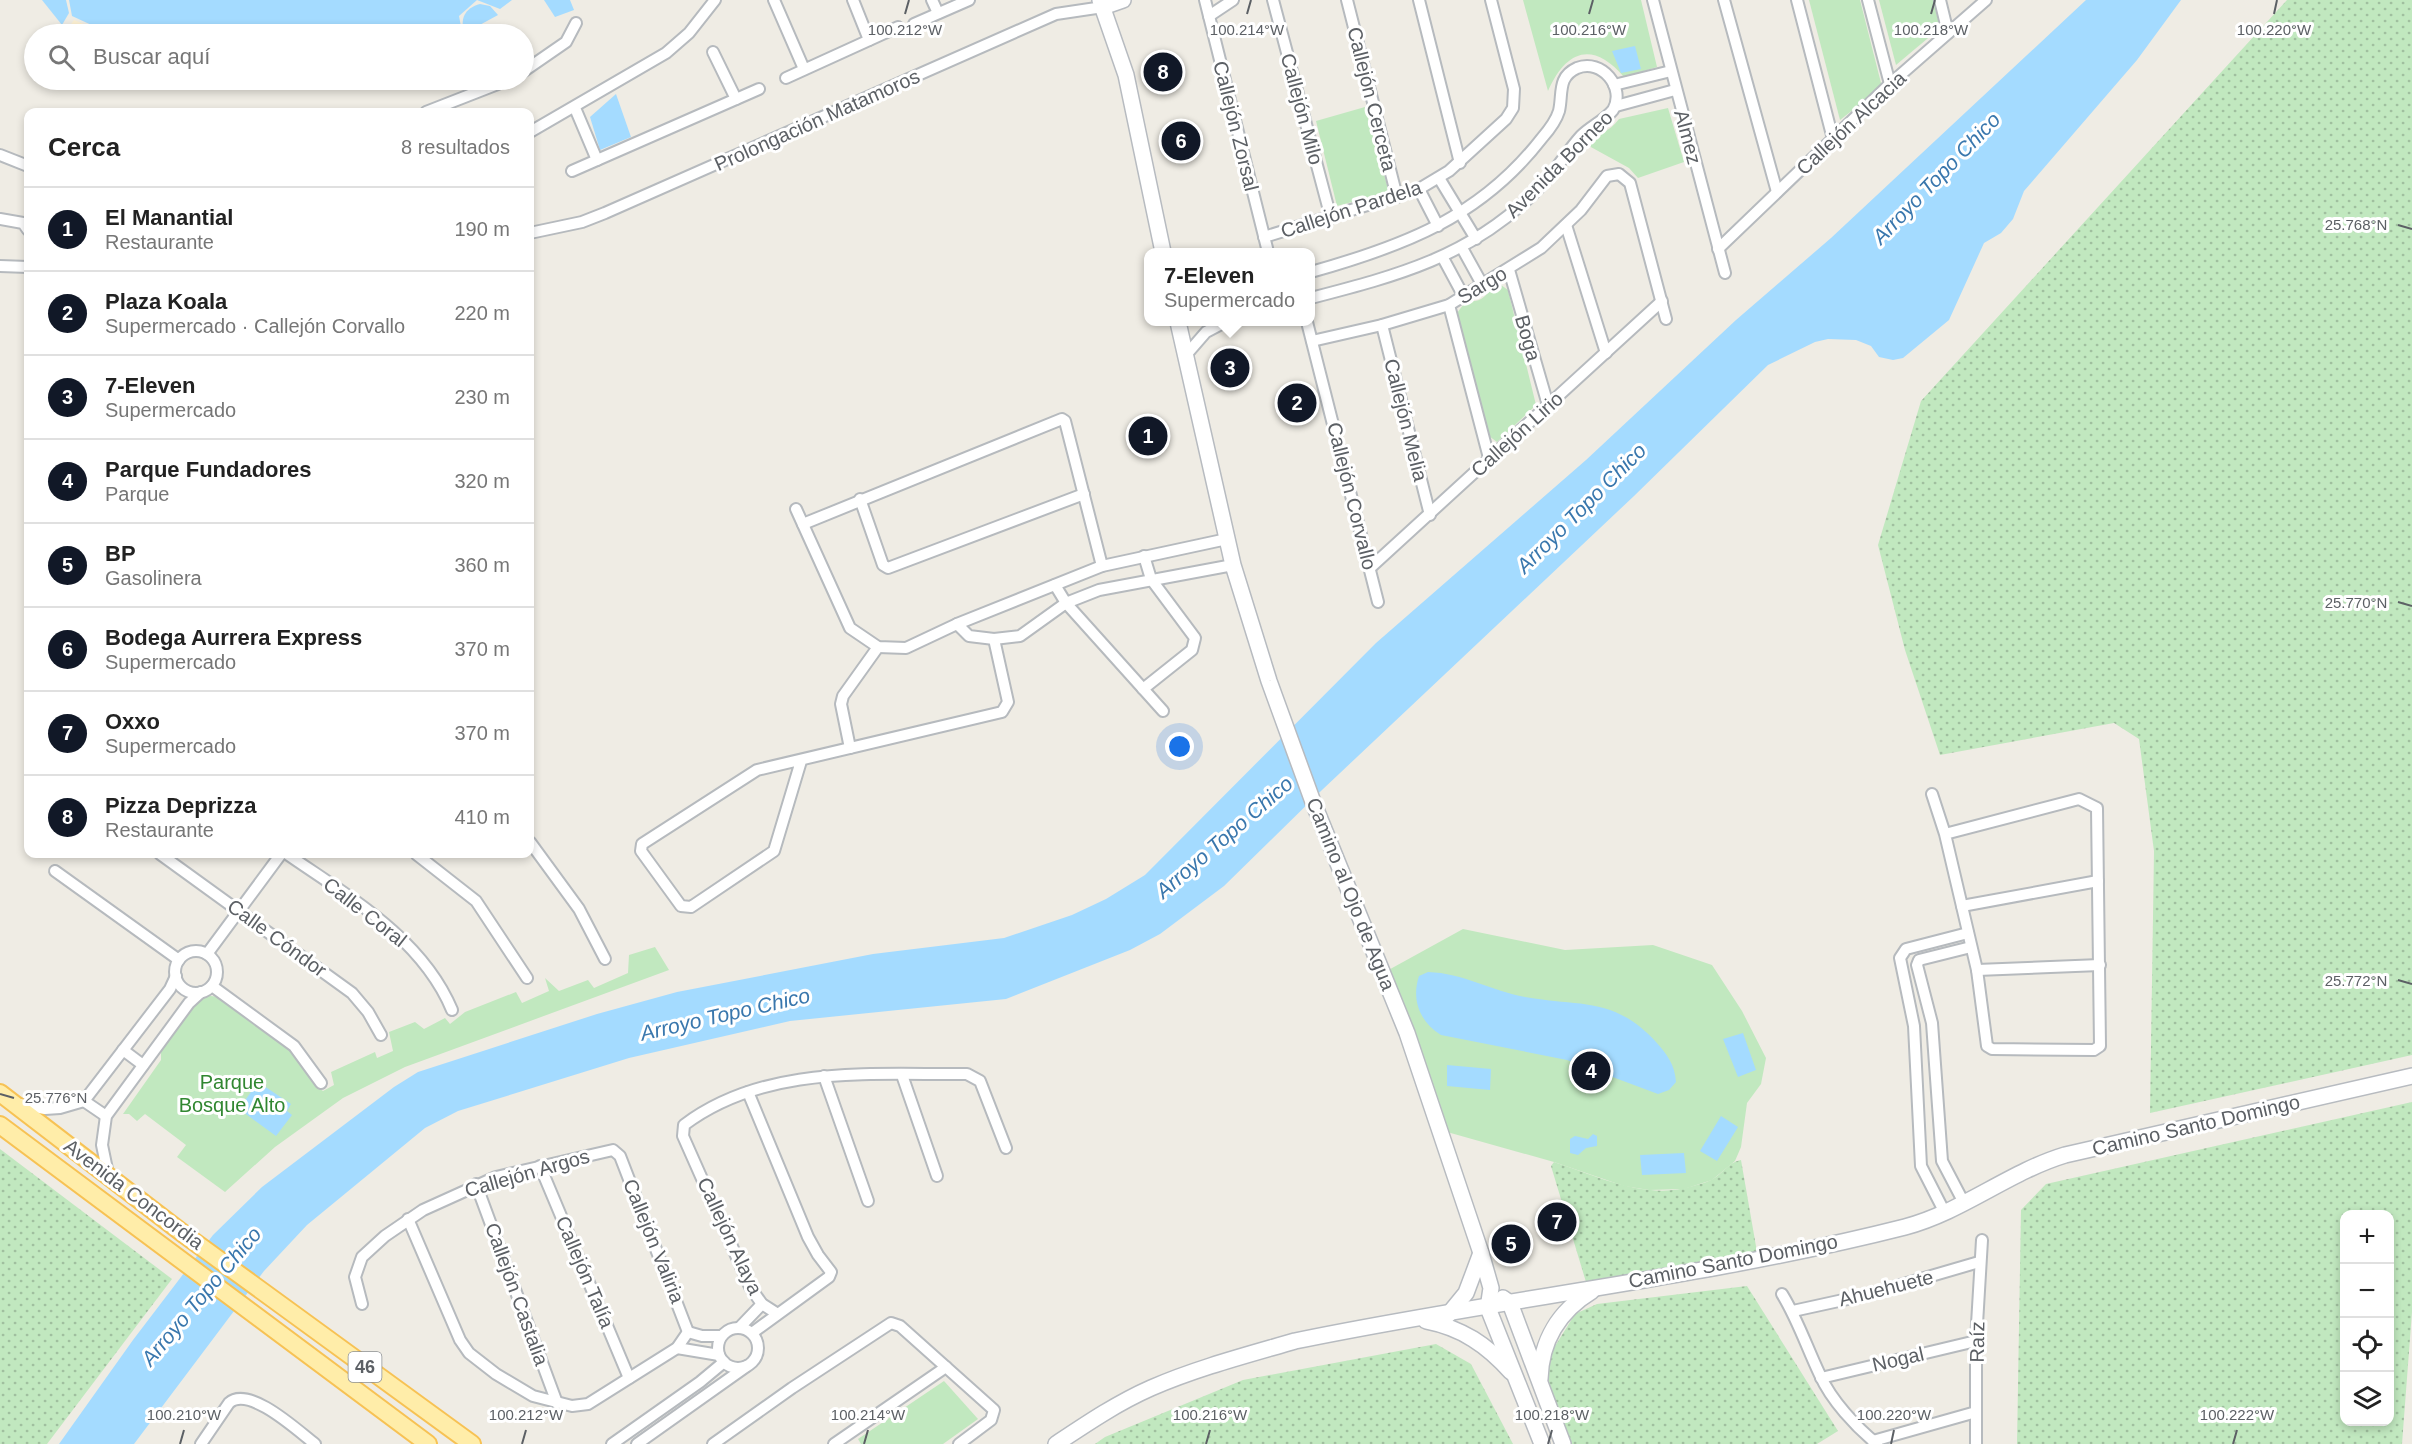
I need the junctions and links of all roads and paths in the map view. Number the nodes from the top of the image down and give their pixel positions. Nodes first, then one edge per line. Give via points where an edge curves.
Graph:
1 (715, 0) edge
2 (774, 0) edge
3 (852, 0) edge
4 (933, 0) edge
5 (969, 0) edge
6 (1123, 0) edge
7 (1205, 0) edge
8 (1233, 0) edge
9 (1273, 0) edge
10 (1347, 0) edge
11 (1419, 0) edge
12 (1491, 0) edge
13 (1653, 0) edge
14 (1724, 0) edge
15 (1797, 0) edge
16 (1868, 0) edge
17 (1940, 0) edge
18 (1986, 0) edge
19 (1101, 4) edge
20 (938, 13) junction
21 (1209, 16) junction
22 (576, 23) dead end
23 (914, 24) dead end
24 (898, 27) dead end
25 (1948, 33) junction
26 (869, 40) junction
27 (713, 52) dead end
28 (534, 64) edge
29 (804, 69) junction
30 (1671, 71) junction
31 (786, 78) dead end
32 (1890, 84) junction
33 (1614, 86) junction
34 (759, 89) dead end
35 (482, 90) edge
36 (1675, 90) junction
37 (735, 99) junction
38 (1616, 105) junction
39 (436, 108) edge
40 (575, 108) junction
41 (534, 130) edge
42 (1833, 139) junction
43 (0, 155) edge
44 (597, 160) junction
45 (1460, 162) junction
46 (24, 164) edge
47 (572, 171) dead end
48 (1439, 178) junction
49 (1419, 189) junction
50 (1777, 192) junction
51 (1397, 197) junction
52 (1461, 212) junction
53 (1331, 218) junction
54 (0, 219) edge
55 (24, 224) edge
56 (1566, 225) junction
57 (1438, 226) junction
58 (534, 232) edge
59 (1264, 237) junction
60 (1476, 239) junction
61 (1162, 248) edge
62 (1267, 248) edge
63 (1462, 248) junction
64 (1718, 249) junction
65 (1443, 258) junction
66 (0, 266) edge
67 (24, 267) edge
68 (1509, 270) junction
69 (1315, 271) edge
70 (1725, 273) dead end
71 (1483, 286) junction
72 (1315, 297) edge
73 (1464, 297) junction
74 (1662, 301) junction
75 (1449, 305) junction
76 (1666, 320) dead end
77 (1382, 325) junction
78 (1179, 326) edge
79 (1217, 326) edge
80 (1308, 326) edge
81 (1312, 341) junction
82 (1606, 353) junction
83 (1186, 355) junction
84 (1548, 405) junction
85 (1489, 458) junction
86 (1084, 494) junction
87 (860, 499) junction
88 (796, 509) dead end
89 (1430, 514) junction
90 (803, 524) junction
91 (1227, 539) junction
92 (1144, 556) junction
93 (1233, 565) junction
94 (1102, 566) junction
95 (1371, 567) junction
96 (1151, 579) junction
97 (1054, 585) junction
98 (1378, 602) dead end
99 (1066, 603) junction
100 (957, 624) junction
101 (994, 639) junction
102 (878, 647) junction
103 (1143, 689) junction
104 (1163, 711) dead end
105 (850, 748) junction
106 (801, 761) junction
107 (1932, 794) dead end
108 (1945, 834) junction
109 (534, 847) edge
110 (166, 858) edge
111 (278, 858) edge
112 (293, 858) edge
113 (421, 858) edge
114 (55, 871) dead end
115 (2098, 880) junction
116 (1962, 906) junction
117 (239, 911) junction
118 (1968, 933) junction
119 (1971, 947) junction
120 (207, 954) junction
121 (604, 959) dead end
122 (179, 960) junction
123 (2100, 965) junction
124 (1977, 970) junction
125 (176, 976) junction
126 (527, 978) dead end
127 (212, 986) junction
128 (201, 992) junction
129 (452, 1010) dead end
130 (381, 1035) dead end
131 (123, 1050) junction
132 (144, 1065) junction
133 (902, 1075) junction
134 (824, 1076) junction
135 (2412, 1076) edge
136 (321, 1083) dead end
137 (748, 1092) junction
138 (6, 1097) edge
139 (84, 1101) junction
140 (106, 1116) junction
141 (0, 1125) edge
142 (1006, 1148) dead end
143 (617, 1152) joint
144 (540, 1166) junction
145 (108, 1175) junction
146 (937, 1176) dead end
147 (476, 1184) junction
148 (868, 1201) dead end
149 (1964, 1203) junction
150 (1944, 1213) junction
151 (408, 1219) junction
152 (1982, 1240) dead end
153 (1481, 1253) junction
154 (1979, 1262) junction
155 (1604, 1286) junction
156 (1491, 1288) junction
157 (1782, 1294) dead end
158 (362, 1304) dead end
159 (762, 1304) junction
160 (1510, 1304) junction
161 (1488, 1308) junction
162 (1792, 1311) junction
163 (776, 1313) junction
164 (1448, 1315) junction
165 (1414, 1319) junction
166 (740, 1327) junction
167 (688, 1332) junction
168 (752, 1333) junction
169 (720, 1336) junction
170 (1976, 1341) junction
171 (677, 1348) junction
172 (721, 1359) junction
173 (747, 1366) junction
174 (946, 1367) junction
175 (629, 1378) junction
176 (1821, 1378) junction
177 (1517, 1379) junction
178 (1540, 1385) junction
179 (557, 1403) junction
180 (662, 1409) junction
181 (1976, 1412) junction
182 (669, 1421) junction
183 (1875, 1443) edge
184 (201, 1444) edge
185 (315, 1444) edge
186 (428, 1444) edge
187 (472, 1444) edge
188 (612, 1444) edge
189 (637, 1444) edge
190 (713, 1444) edge
191 (834, 1444) edge
192 (959, 1444) edge
193 (1056, 1444) edge
194 (1542, 1444) edge
195 (1563, 1444) edge
196 (1976, 1444) edge

1 - 40 street via 689,33 666,53
2 - 29 street
3 - 26 street
4 - 20 street
5 - 20 street
6 - 19 street
7 - 21 street, Callejón Zorsal
8 - 21 street
9 - 53 street, Callejón Milo
10 - 51 street, Callejón Cerceta
11 - 45 street
12 - 45 street, Callejón Pardela via 1514,102 1506,119
13 - 30 street, Almez
14 - 50 street
15 - 42 street
16 - 32 street
17 - 25 street
18 - 25 street, Callejón Alcacia
19 - 58 street, Prolongación Matamoros via 1056,14 582,222
19 - 61 street via 1126,75
20 - 23 street
21 - 59 street, Callejón Zorsal
22 - 28 street via 566,42
24 - 26 street
25 - 32 street, Callejón Alcacia
26 - 29 street
27 - 37 street
29 - 31 street
30 - 33 street
30 - 36 street, Almez
32 - 42 street, Callejón Alcacia
33 - 38 street, Avenida Borneo
33 - 52 street, Avenida Borneo via 1606,72 1592,66 1571,72 1561,86 1555,120 1543,137 1504,181
34 - 37 street
35 - 39 street
36 - 38 street
36 - 64 street, Almez
37 - 44 street
38 - 60 street, Avenida Borneo via 1607,117 1583,134 1534,194
40 - 41 street
40 - 44 street
42 - 50 street, Callejón Alcacia
43 - 46 street
44 - 47 street
45 - 48 street, Callejón Pardela
48 - 49 street, Callejón Pardela
48 - 52 street
49 - 51 street, Callejón Pardela
49 - 57 street
50 - 64 street, Callejón Alcacia
51 - 53 street, Callejón Pardela
52 - 57 street, Avenida Borneo
52 - 60 street
53 - 59 street, Callejón Pardela
54 - 55 street
56 - 68 street, Sargo
56 - 74 street, Sargo via 1607,176 1619,174 1630,183
56 - 82 street
57 - 69 street, Avenida Borneo via 1397,247
59 - 62 street, Callejón Zorsal
60 - 63 street, Avenida Borneo
63 - 65 street, Avenida Borneo
63 - 71 street
64 - 70 street, Almez
65 - 72 street, Avenida Borneo via 1398,275
65 - 73 street
66 - 67 street
68 - 71 street, Sargo
68 - 84 street, Boga
71 - 73 street, Sargo
73 - 75 street, Sargo
74 - 76 street
74 - 82 street, Callejón Lirio
75 - 77 street, Sargo
75 - 85 street
77 - 81 street, Sargo
77 - 89 street, Callejón Melia
78 - 83 street, Camino al Ojo de Agua
79 - 83 street via 1206,332
80 - 81 street, Callejón Corvallo
81 - 95 street, Callejón Corvallo
82 - 84 street, Callejón Lirio
83 - 91 street, Camino al Ojo de Agua
84 - 85 street, Callejón Lirio
85 - 89 street, Callejón Lirio
86 - 87 street via 888,568 883,565
86 - 87 street via 1065,421 1058,418
86 - 94 street
87 - 90 street
88 - 90 street
89 - 95 street, Callejón Lirio
90 - 102 street via 850,628
91 - 92 street
91 - 93 street, Camino al Ojo de Agua
92 - 94 street
92 - 96 street
93 - 96 street
93 - 153 street, Camino al Ojo de Agua via 1291,742 1407,1033
94 - 97 street
95 - 98 street, Callejón Corvallo
96 - 99 street via 1111,586
96 - 103 street via 1196,644
97 - 99 street
97 - 100 street
99 - 101 street via 1020,636
99 - 103 street
100 - 101 street via 969,636
100 - 102 street via 906,648
101 - 105 street via 1008,702 1002,712
102 - 105 street via 843,696
103 - 104 street
105 - 106 street
106 - 106 street via 774,851 691,907 681,906 640,851 642,844 748,773
107 - 108 street
108 - 115 street via 2085,800 2097,808
108 - 116 street
109 - 121 street via 579,909
110 - 117 street, Calle Cóndor
111 - 117 street
112 - 129 street, Calle Coral via 377,916 414,951 442,985
113 - 126 street via 476,901
114 - 122 street
115 - 116 street
115 - 123 street
116 - 118 street
117 - 120 street
117 - 130 street, Calle Cóndor via 352,993
118 - 119 street
118 - 150 street via 1906,949 1900,958 1914,1026 1921,1166
119 - 124 street
119 - 149 street via 1919,960 1917,965 1932,1023 1942,1161
120 - 122 street via 192,951
120 - 127 street via 216,965
122 - 125 street
123 - 124 street
123 - 124 street via 2102,1041 2094,1050 1987,1046
125 - 128 street via 188,991
125 - 131 street
127 - 128 street
127 - 136 street via 294,1046
128 - 132 street
131 - 132 street
131 - 139 street
132 - 140 street
133 - 134 street
133 - 142 street via 977,1077
133 - 146 street
134 - 137 street
134 - 148 street
135 - 149 street, Camino Santo Domingo via 2066,1155 2030,1168
137 - 159 street, Callejón Alaya via 700,1113 684,1125 683,1136 750,1287
137 - 163 street via 808,1237 831,1272 829,1278
138 - 139 street via 45,1109
138 - 145 main road, Avenida Concordia / 46
139 - 140 street
140 - 145 street via 102,1145
141 - 186 main road, Avenida Concordia / 46
143 - 144 street, Callejón Argos via 608,1150
143 - 167 street, Callejón Valiria
144 - 147 street, Callejón Argos
144 - 175 street, Callejón Talía
145 - 187 main road, Avenida Concordia / 46
147 - 151 street, Callejón Argos
147 - 179 street, Callejón Castalia
149 - 150 street, Camino Santo Domingo
150 - 155 street, Camino Santo Domingo via 1906,1227
151 - 158 street, Callejón Argos via 367,1251 359,1263 355,1277
151 - 179 street via 469,1353 532,1396
152 - 154 street, Raíz
153 - 156 street, Camino al Ojo de Agua
153 - 164 street via 1466,1293
154 - 162 street, Ahuehuete
154 - 170 street, Raíz
155 - 160 street, Camino Santo Domingo
155 - 178 street via 1570,1307 1551,1331 1542,1355
156 - 160 street
156 - 161 street, Camino al Ojo de Agua
157 - 162 street
159 - 163 street, Callejón Alaya
159 - 166 street
160 - 161 street, Camino Santo Domingo
160 - 178 street
161 - 164 street, Camino Santo Domingo
161 - 177 street
162 - 176 street
163 - 168 street, Callejón Alaya
164 - 165 street, Camino Santo Domingo
165 - 177 street via 1466,1333
165 - 193 street, Camino Santo Domingo via 1295,1341 1192,1372 1126,1401
166 - 168 street
166 - 169 street
167 - 169 street
167 - 171 street
168 - 173 street via 758,1351
169 - 172 street
170 - 176 street, Nogal
170 - 181 street, Raíz
171 - 172 street
171 - 175 street
172 - 173 street via 733,1368
172 - 180 street
173 - 182 street
174 - 190 street via 900,1326 886,1324
174 - 191 street
174 - 192 street via 994,1410 991,1420
175 - 179 street via 588,1404
176 - 183 street
177 - 194 street
178 - 195 street
180 - 182 street
180 - 188 street
181 - 183 street
181 - 196 street, Raíz
182 - 189 street
184 - 185 street via 234,1398 252,1400

